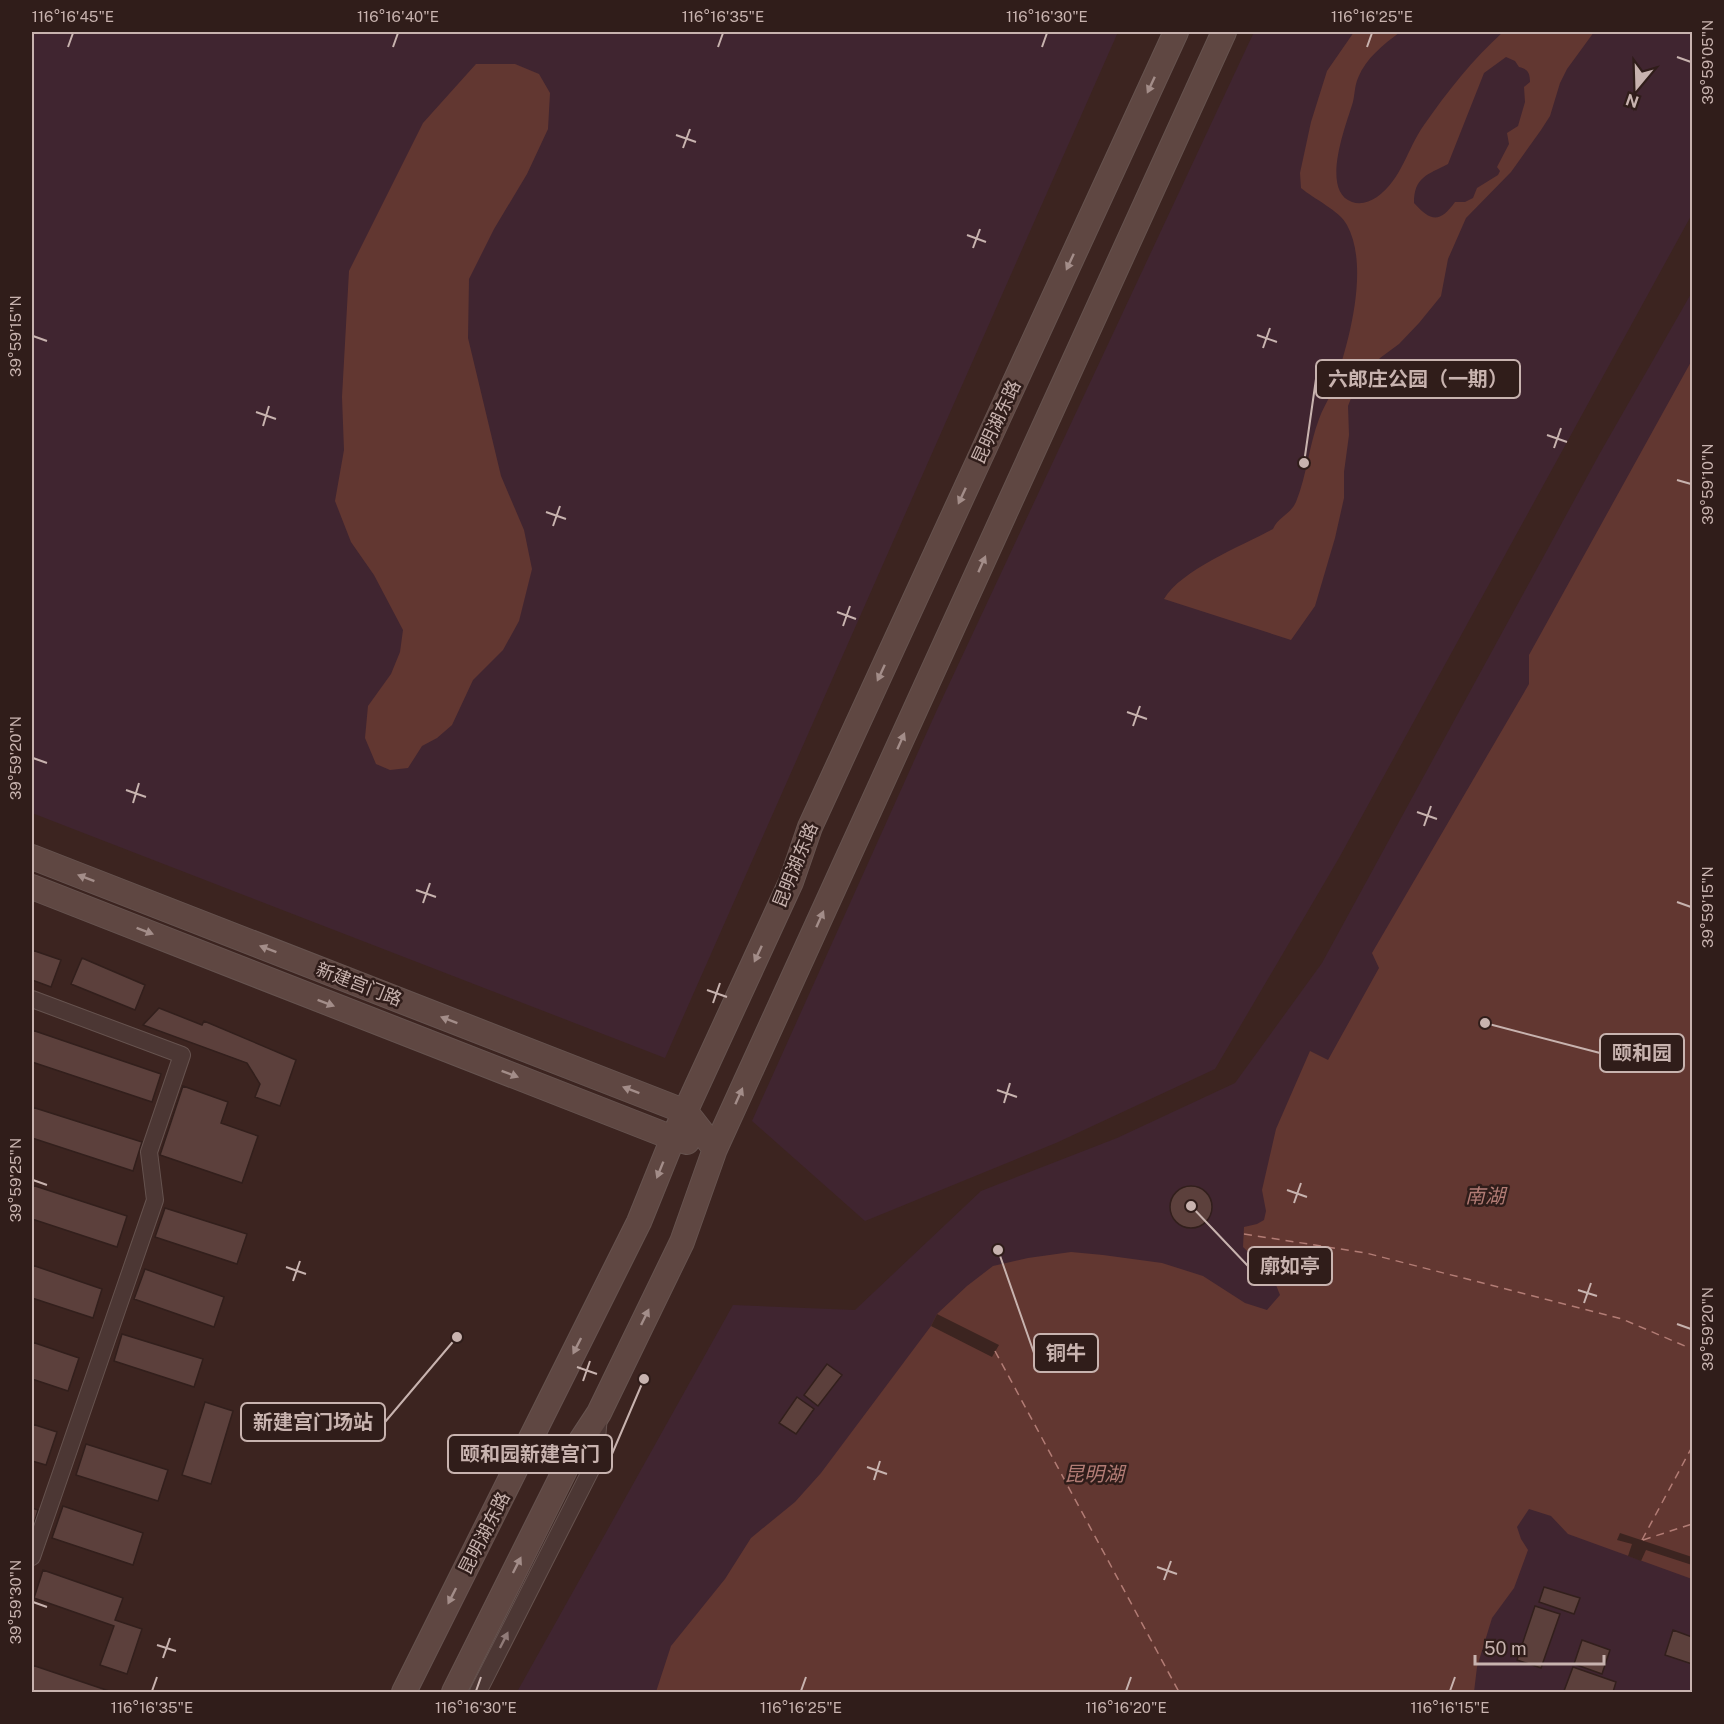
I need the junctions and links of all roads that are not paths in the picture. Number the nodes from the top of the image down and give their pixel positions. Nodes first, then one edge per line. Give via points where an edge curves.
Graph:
1 (1176, 32) edge
2 (1224, 32) edge
3 (32, 857) edge
4 (32, 887) edge
5 (32, 999) edge
6 (686, 1112) junction
7 (673, 1138) junction
8 (715, 1149) junction
9 (599, 1413) junction
10 (32, 1557) edge
11 (404, 1692) edge
12 (454, 1692) edge
13 (478, 1692) edge

1 -> 6 main road, 昆明湖东路 via 810,827 791,882
8 -> 2 main road
6 -> 3 main road, 新建宫门路
4 -> 7 main road, 新建宫门路
5 - 10 street via 182,1055 149,1152 154,1200
6 - 7 main road, 昆明湖东路
6 - 8 main road
7 - 8 main road, 新建宫门路
7 -> 11 main road, 昆明湖东路 via 639,1222
9 -> 8 main road via 682,1242
12 -> 9 main road via 576,1448
13 -> 9 street via 595,1462

